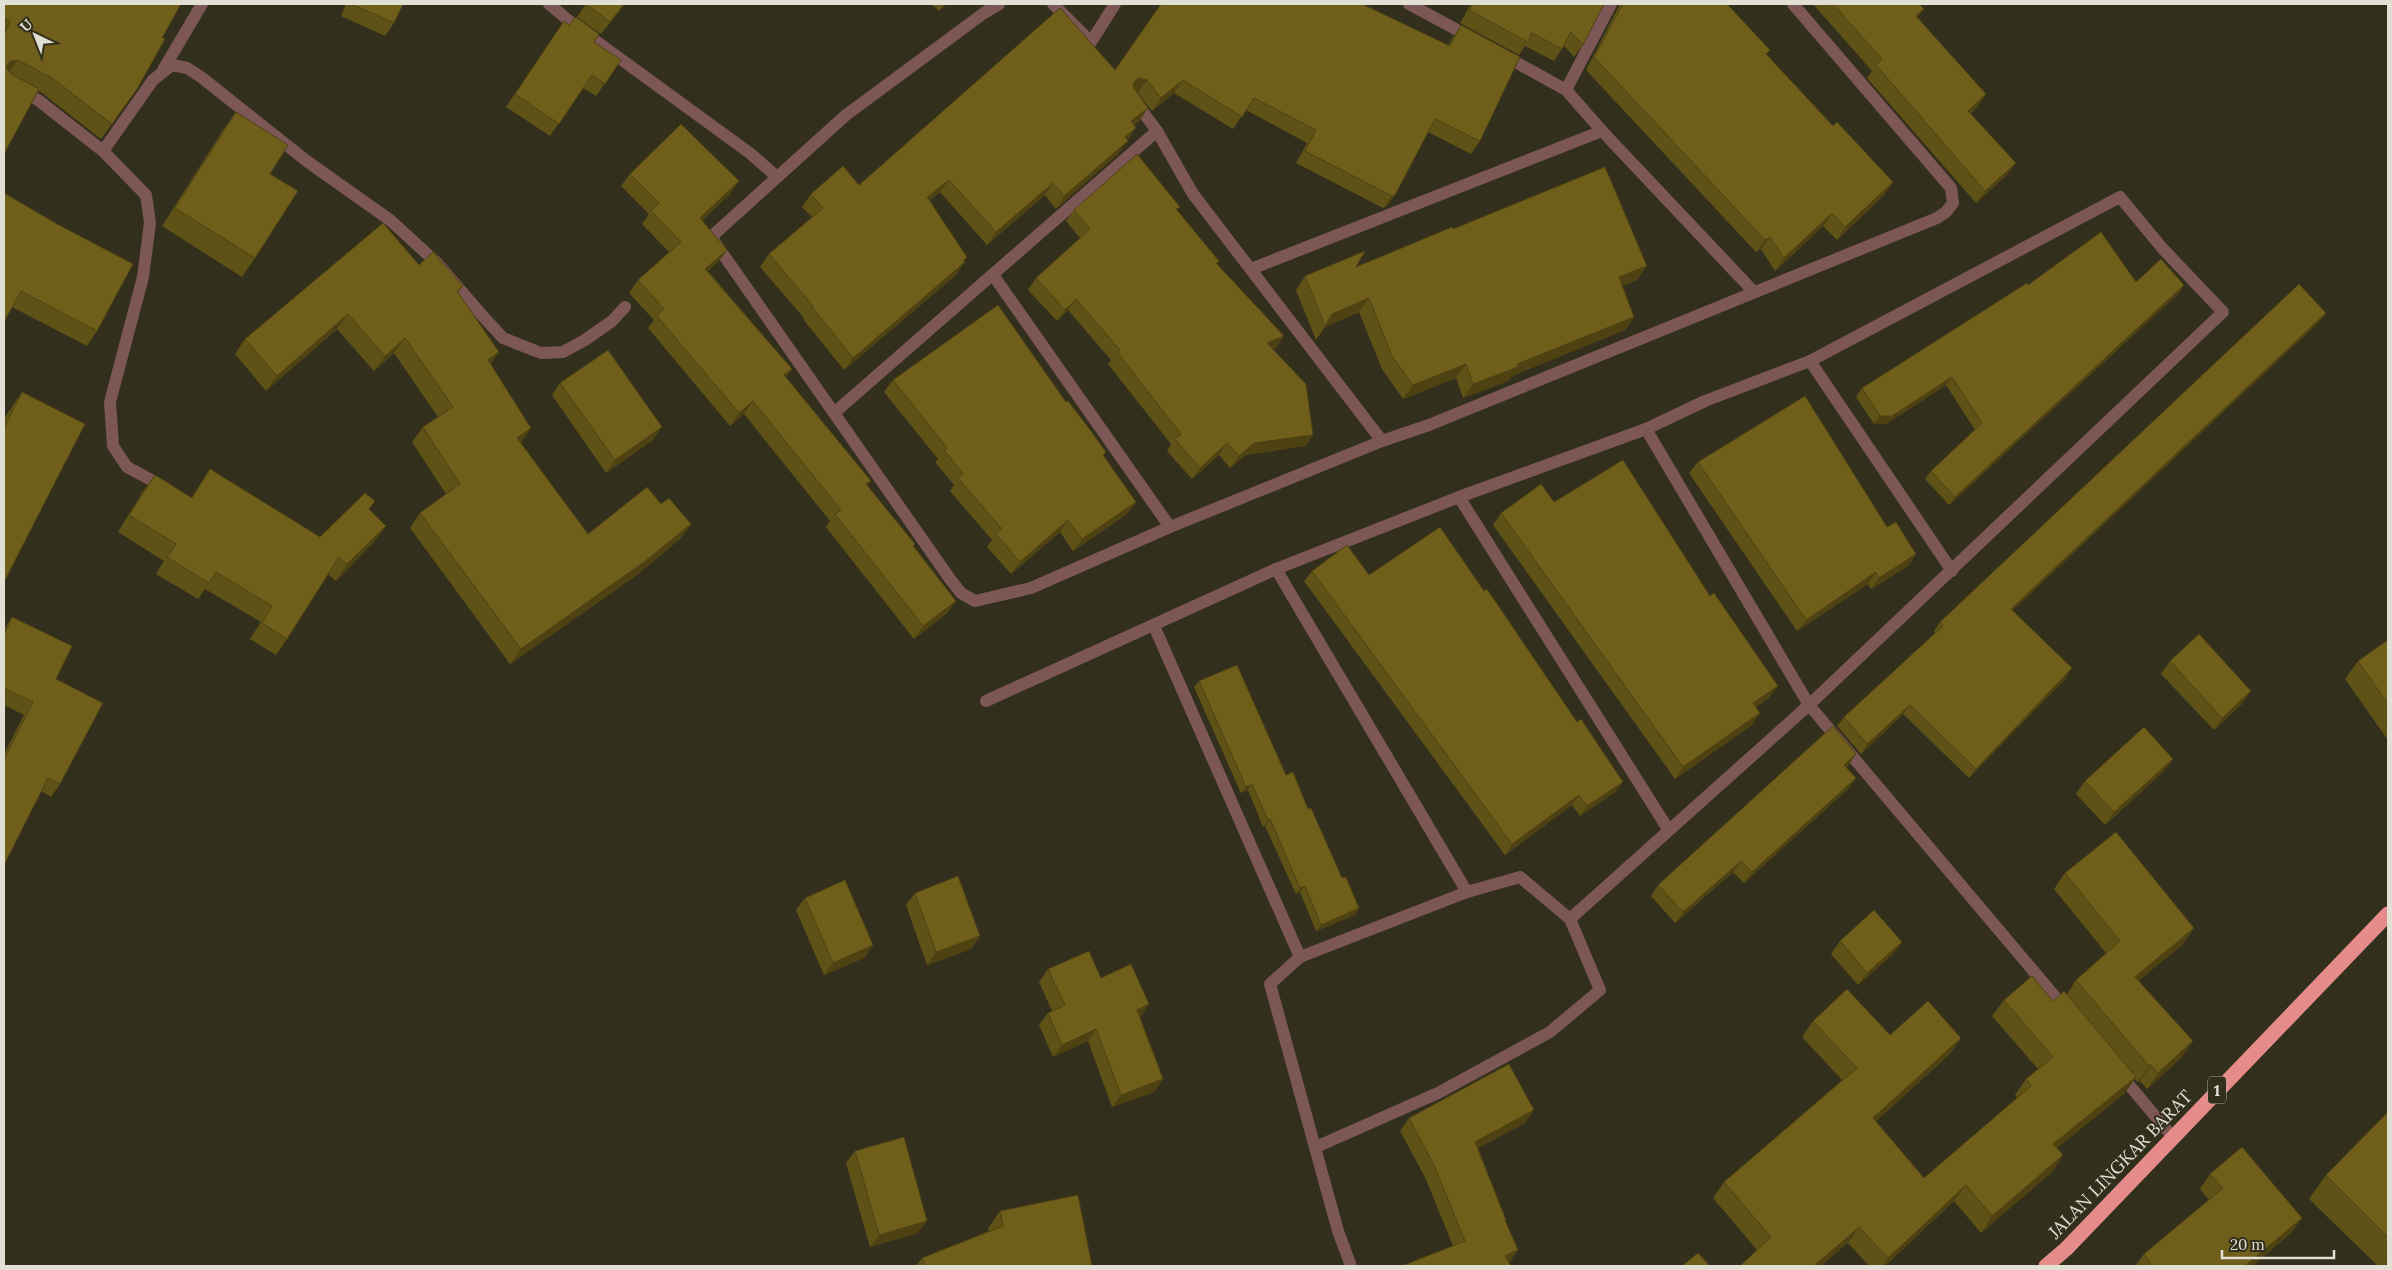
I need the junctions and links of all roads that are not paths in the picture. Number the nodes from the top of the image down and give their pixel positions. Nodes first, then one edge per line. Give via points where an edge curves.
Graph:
1 (202, 4) edge
2 (549, 4) edge
3 (999, 4) edge
4 (1054, 4) edge
5 (1115, 4) edge
6 (1409, 4) edge
7 (1611, 4) edge
8 (1792, 4) edge
9 (163, 70) junction
10 (4, 82) edge
11 (1566, 90) junction
12 (1132, 98) edge
13 (1158, 131) junction
14 (1602, 131) junction
15 (103, 151) junction
16 (777, 177) junction
17 (1251, 269) junction
18 (993, 275) junction
19 (1754, 292) junction
20 (625, 308) dead end
21 (1810, 361) junction
22 (834, 413) junction
23 (1646, 429) junction
24 (1382, 441) junction
25 (179, 496) edge
26 (1459, 497) junction
27 (1170, 527) junction
28 (1276, 569) junction
29 (1952, 570) junction
30 (1154, 626) junction
31 (986, 701) dead end
32 (1809, 705) junction
33 (1668, 829) junction
34 (1467, 892) junction
35 (2388, 914) edge
36 (1570, 919) junction
37 (1300, 957) junction
38 (2077, 1022) edge
39 (2109, 1060) edge
40 (2172, 1136) junction
41 (1316, 1147) junction
42 (1351, 1266) edge
43 (2046, 1266) edge

1 - 9 street
2 - 16 street via 751,154
3 - 16 street via 846,115
4 - 5 street via 1091,42
6 - 11 street
7 - 11 street
8 - 19 street via 1951,188 1953,203 1937,218
9 - 15 street
9 - 20 street via 172,65 187,68 308,162 390,220 437,263 503,338 541,353 562,352 598,331
10 - 15 street via 38,100
11 - 14 street
12 - 13 street
13 - 17 street via 1193,194
13 - 18 street
14 - 17 street
14 - 19 street
15 - 25 street via 146,195 150,223 143,277 110,402 112,446 127,467
16 - 22 street via 712,237
17 - 24 street
18 - 22 street
18 - 27 street
19 - 24 street
21 - 23 street via 1704,401
21 - 29 street
21 - 29 street via 2120,197 2163,249 2223,312
22 - 27 street via 961,593 975,600 1031,588
23 - 26 street
23 - 32 street
24 - 27 street
26 - 28 street
26 - 33 street
28 - 30 street
28 - 34 street
29 - 32 street
30 - 31 street
30 - 37 street
32 - 33 street
32 - 38 street
33 - 36 street
34 - 36 street via 1520,877
34 - 37 street
35 - 40 highway, JALAN LINGKAR BARAT / 1
36 - 41 street via 1600,990 1550,1032 1438,1093
37 - 41 street via 1270,984
39 - 40 street
40 - 43 highway, JALAN LINGKAR BARAT / 1
41 - 42 street via 1338,1231

